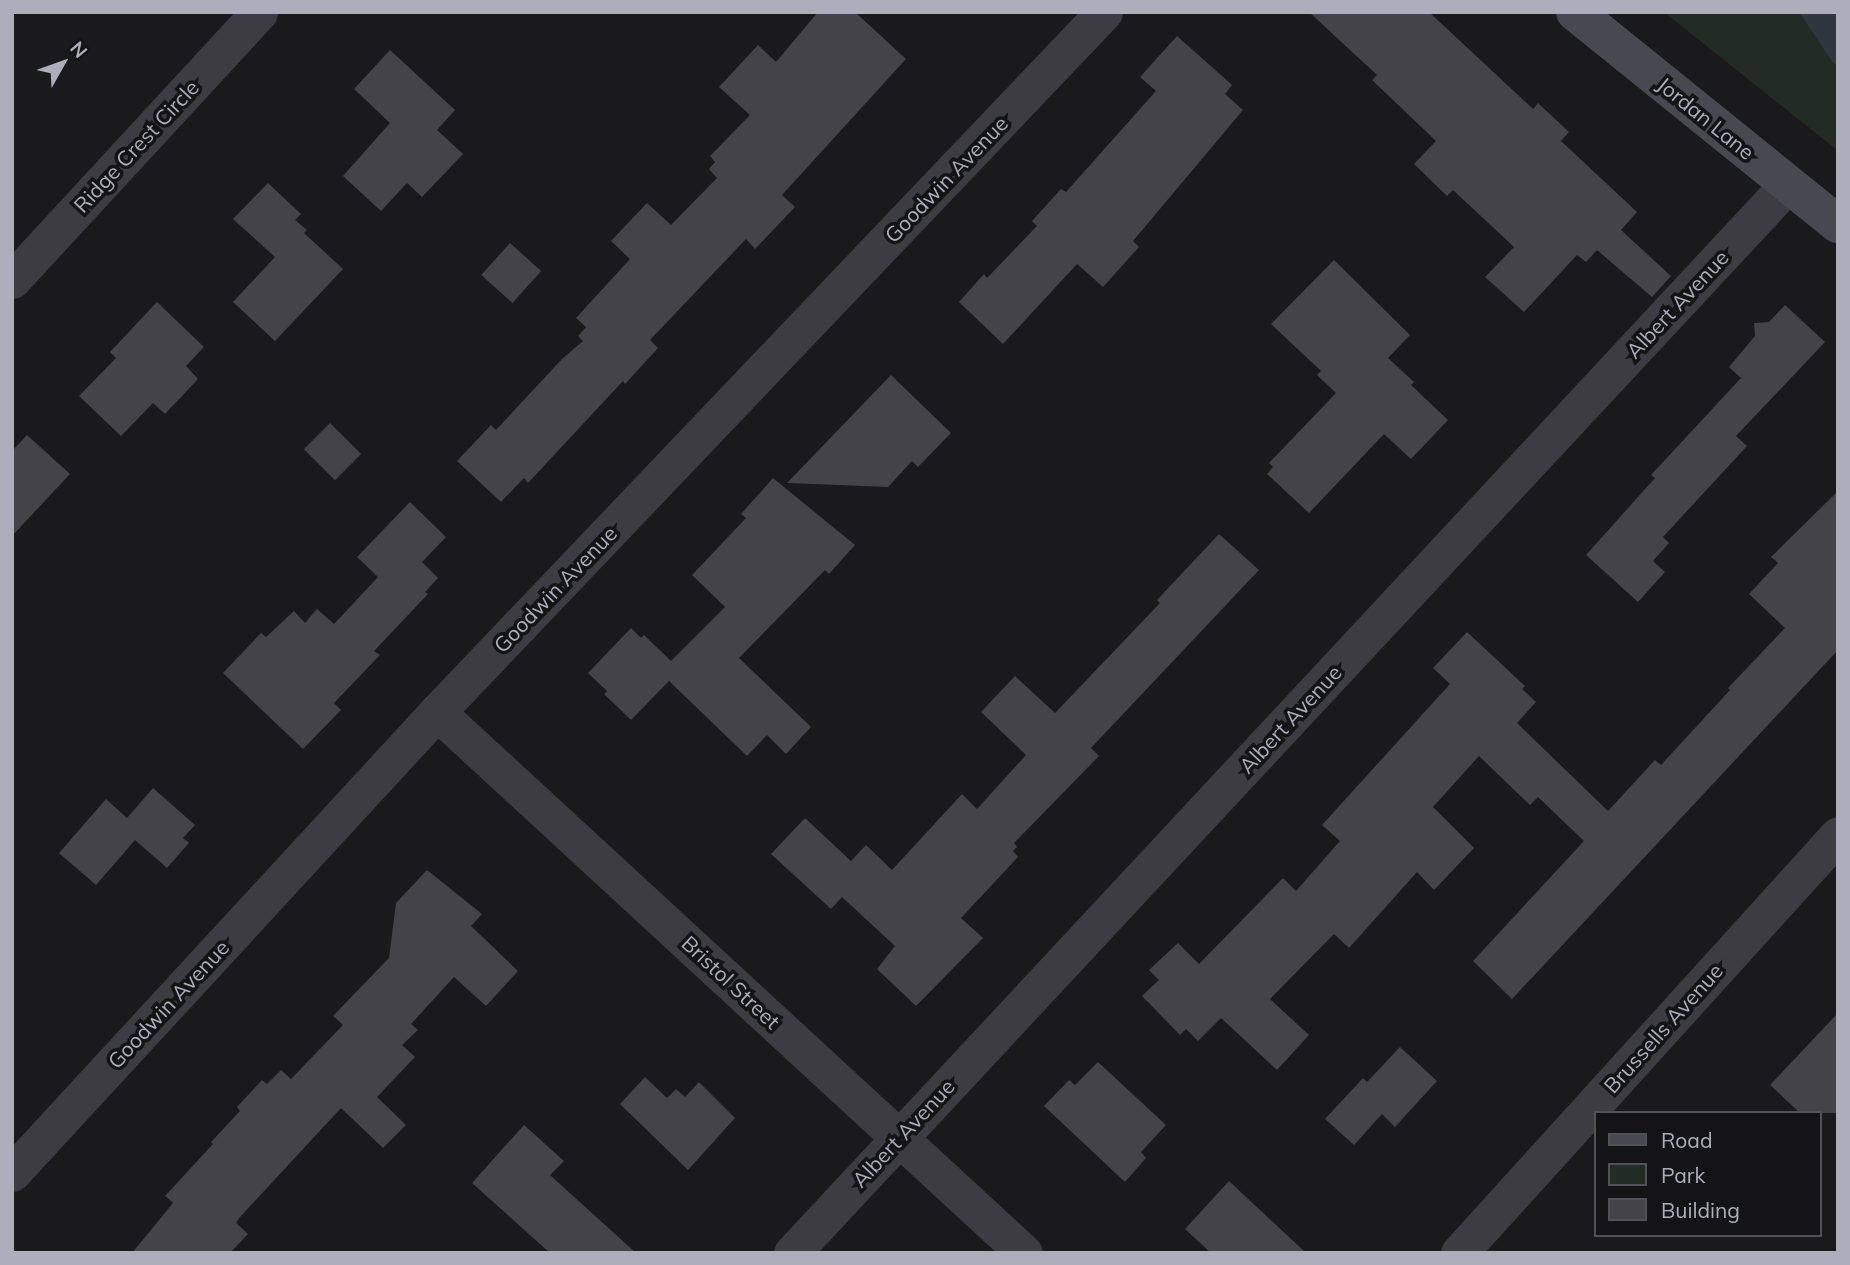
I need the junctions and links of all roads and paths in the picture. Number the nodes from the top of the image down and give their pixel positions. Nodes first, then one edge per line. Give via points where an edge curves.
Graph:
1 (259, 12) edge
2 (1104, 12) edge
3 (1575, 12) edge
4 (1788, 184) junction
5 (1838, 224) edge
6 (12, 279) edge
7 (438, 712) junction
8 (1838, 835) edge
9 (900, 1137) junction
10 (12, 1173) edge
11 (792, 1253) edge
12 (1024, 1253) edge
13 (1459, 1253) edge

1 - 6 street, Ridge Crest Circle
2 - 7 street, Goodwin Avenue
3 - 4 main road, Jordan Lane
4 - 5 main road, Jordan Lane
4 - 9 street, Albert Avenue
7 - 9 street, Bristol Street
7 - 10 street, Goodwin Avenue
8 - 13 street, Brussells Avenue
9 - 11 street, Albert Avenue
9 - 12 street, Bristol Street

